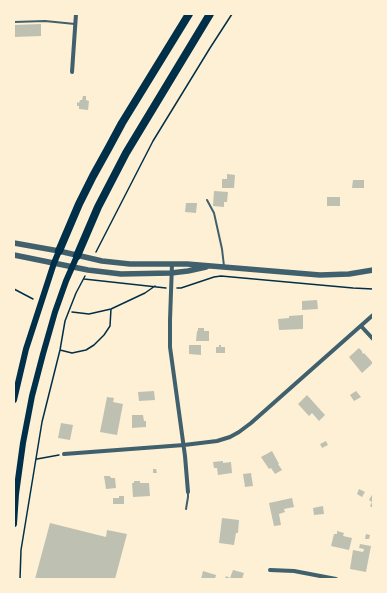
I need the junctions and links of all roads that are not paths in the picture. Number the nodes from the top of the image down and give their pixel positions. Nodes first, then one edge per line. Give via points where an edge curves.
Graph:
1 (76, 14) edge
2 (189, 14) edge
3 (210, 14) edge
4 (14, 22) edge
5 (75, 24) junction
6 (72, 72) dead end
7 (206, 200) dead end
8 (14, 243) edge
9 (59, 251) junction
10 (14, 255) edge
11 (77, 256) junction
12 (54, 263) junction
13 (172, 264) junction
14 (72, 266) junction
15 (212, 266) junction
16 (224, 267) junction
17 (373, 270) edge
18 (171, 273) junction
19 (373, 315) edge
20 (361, 326) junction
21 (373, 339) edge
22 (14, 400) edge
23 (184, 445) junction
24 (64, 454) road end
25 (188, 492) joint
26 (186, 509) dead end
27 (14, 524) edge
28 (270, 570) dead end
29 (336, 579) edge

1 - 5 street
2 - 9 highway via 122,123 82,197
3 - 11 highway via 126,153 98,207
4 - 5 lane
5 - 6 street
7 - 16 lane via 214,213
8 - 9 street
9 - 11 street
9 - 12 main road
10 - 12 street
11 - 13 street via 130,264
11 - 14 main road
12 - 14 street
12 - 22 main road via 26,349
13 - 15 street
13 - 18 street
14 - 18 street via 121,274
14 - 27 main road via 55,312 32,396 23,443
15 - 16 street
15 - 18 street
16 - 17 street via 320,275
18 - 23 street via 170,347
19 - 20 street
20 - 21 street
20 - 23 street via 239,432 217,441
23 - 24 street
23 - 25 street
25 - 26 lane
28 - 29 street via 294,571

